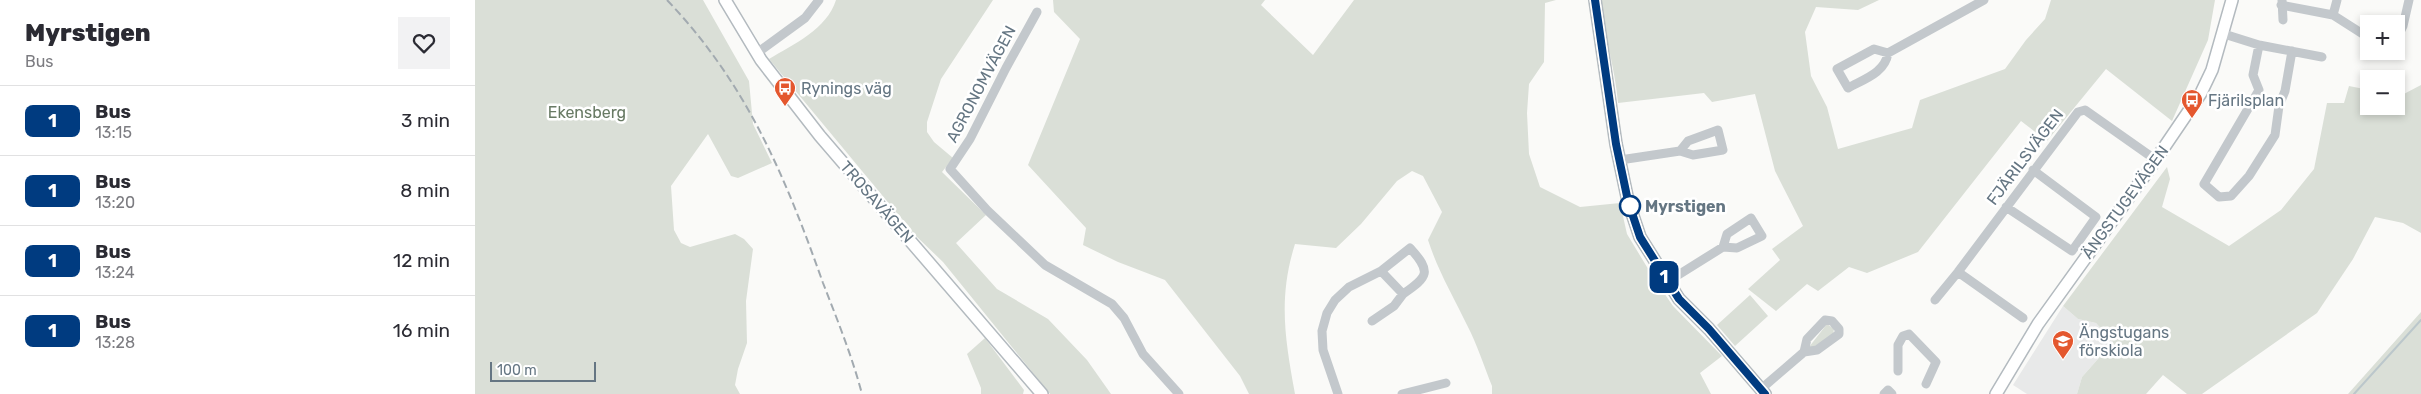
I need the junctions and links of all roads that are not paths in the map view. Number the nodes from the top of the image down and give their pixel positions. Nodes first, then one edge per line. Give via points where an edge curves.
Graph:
1 (725, 0) edge
2 (819, 0) edge
3 (1595, 0) edge
4 (1984, 0) edge
5 (2232, 0) edge
6 (2337, 0) edge
7 (2409, 0) edge
8 (2281, 3) edge
9 (1037, 12) dead end
10 (2333, 15) junction
11 (2405, 17) edge
12 (2283, 20) dead end
13 (2360, 32) edge
14 (2224, 34) junction
15 (2259, 45) junction
16 (2292, 51) junction
17 (757, 53) junction
18 (1888, 53) junction
19 (2322, 57) dead end
20 (1680, 152) junction
21 (1620, 160) junction
22 (2156, 160) junction
23 (2033, 170) junction
24 (2006, 207) junction
25 (1723, 247) dead end
26 (1381, 271) junction
27 (1958, 272) junction
28 (1667, 282) junction
29 (1403, 294) junction
30 (1935, 300) dead end
31 (2023, 318) dead end
32 (1372, 320) dead end
33 (1804, 352) dead end
34 (1898, 371) dead end
35 (1445, 383) dead end
36 (1926, 384) dead end
37 (1763, 391) edge
38 (1042, 394) edge
39 (1179, 394) edge
40 (1339, 394) edge
41 (1402, 394) edge
42 (1884, 394) edge
43 (1892, 394) edge
44 (1996, 394) edge

1 - 17 street, TROSAVÄGEN
2 - 17 street via 805,18
3 - 21 street
4 - 18 street
5 - 14 street, ÄNGSTUGEVÄGEN
6 - 10 street
7 - 11 street
8 - 10 street
8 - 12 street
9 - 39 street, AGRONOMVÄGEN via 970,139 950,169 987,210 1045,265 1113,304 1143,354
10 - 13 street
14 - 15 street
14 - 22 street, ÄNGSTUGEVÄGEN via 2201,93
15 - 16 street
15 - 16 street via 2253,75 2259,90 2204,184 2219,197 2231,196 2249,176 2275,136
16 - 19 street
17 - 38 street, TROSAVÄGEN via 820,136
18 - 18 street via 1887,62 1880,70 1848,88 1837,69 1874,49
20 - 20 street via 1688,140 1718,130 1723,150 1693,155
20 - 21 street
21 - 28 street via 1628,201 1640,237
22 - 23 street, FJÄRILSVÄGEN via 2085,110 2078,112
22 - 44 street, ÄNGSTUGEVÄGEN via 2038,324
23 - 24 street, FJÄRILSVÄGEN
23 - 24 street via 2095,218 2072,251
24 - 27 street, FJÄRILSVÄGEN
25 - 28 street
26 - 29 street
26 - 29 street via 1410,248 1426,269 1422,280
26 - 40 street via 1349,287 1327,313 1323,350
27 - 30 street, FJÄRILSVÄGEN
27 - 31 street
28 - 37 street
29 - 32 street via 1394,306
33 - 37 street
34 - 36 street via 1898,345 1903,336 1909,334 1936,362
35 - 41 street
42 - 43 street via 1888,390

